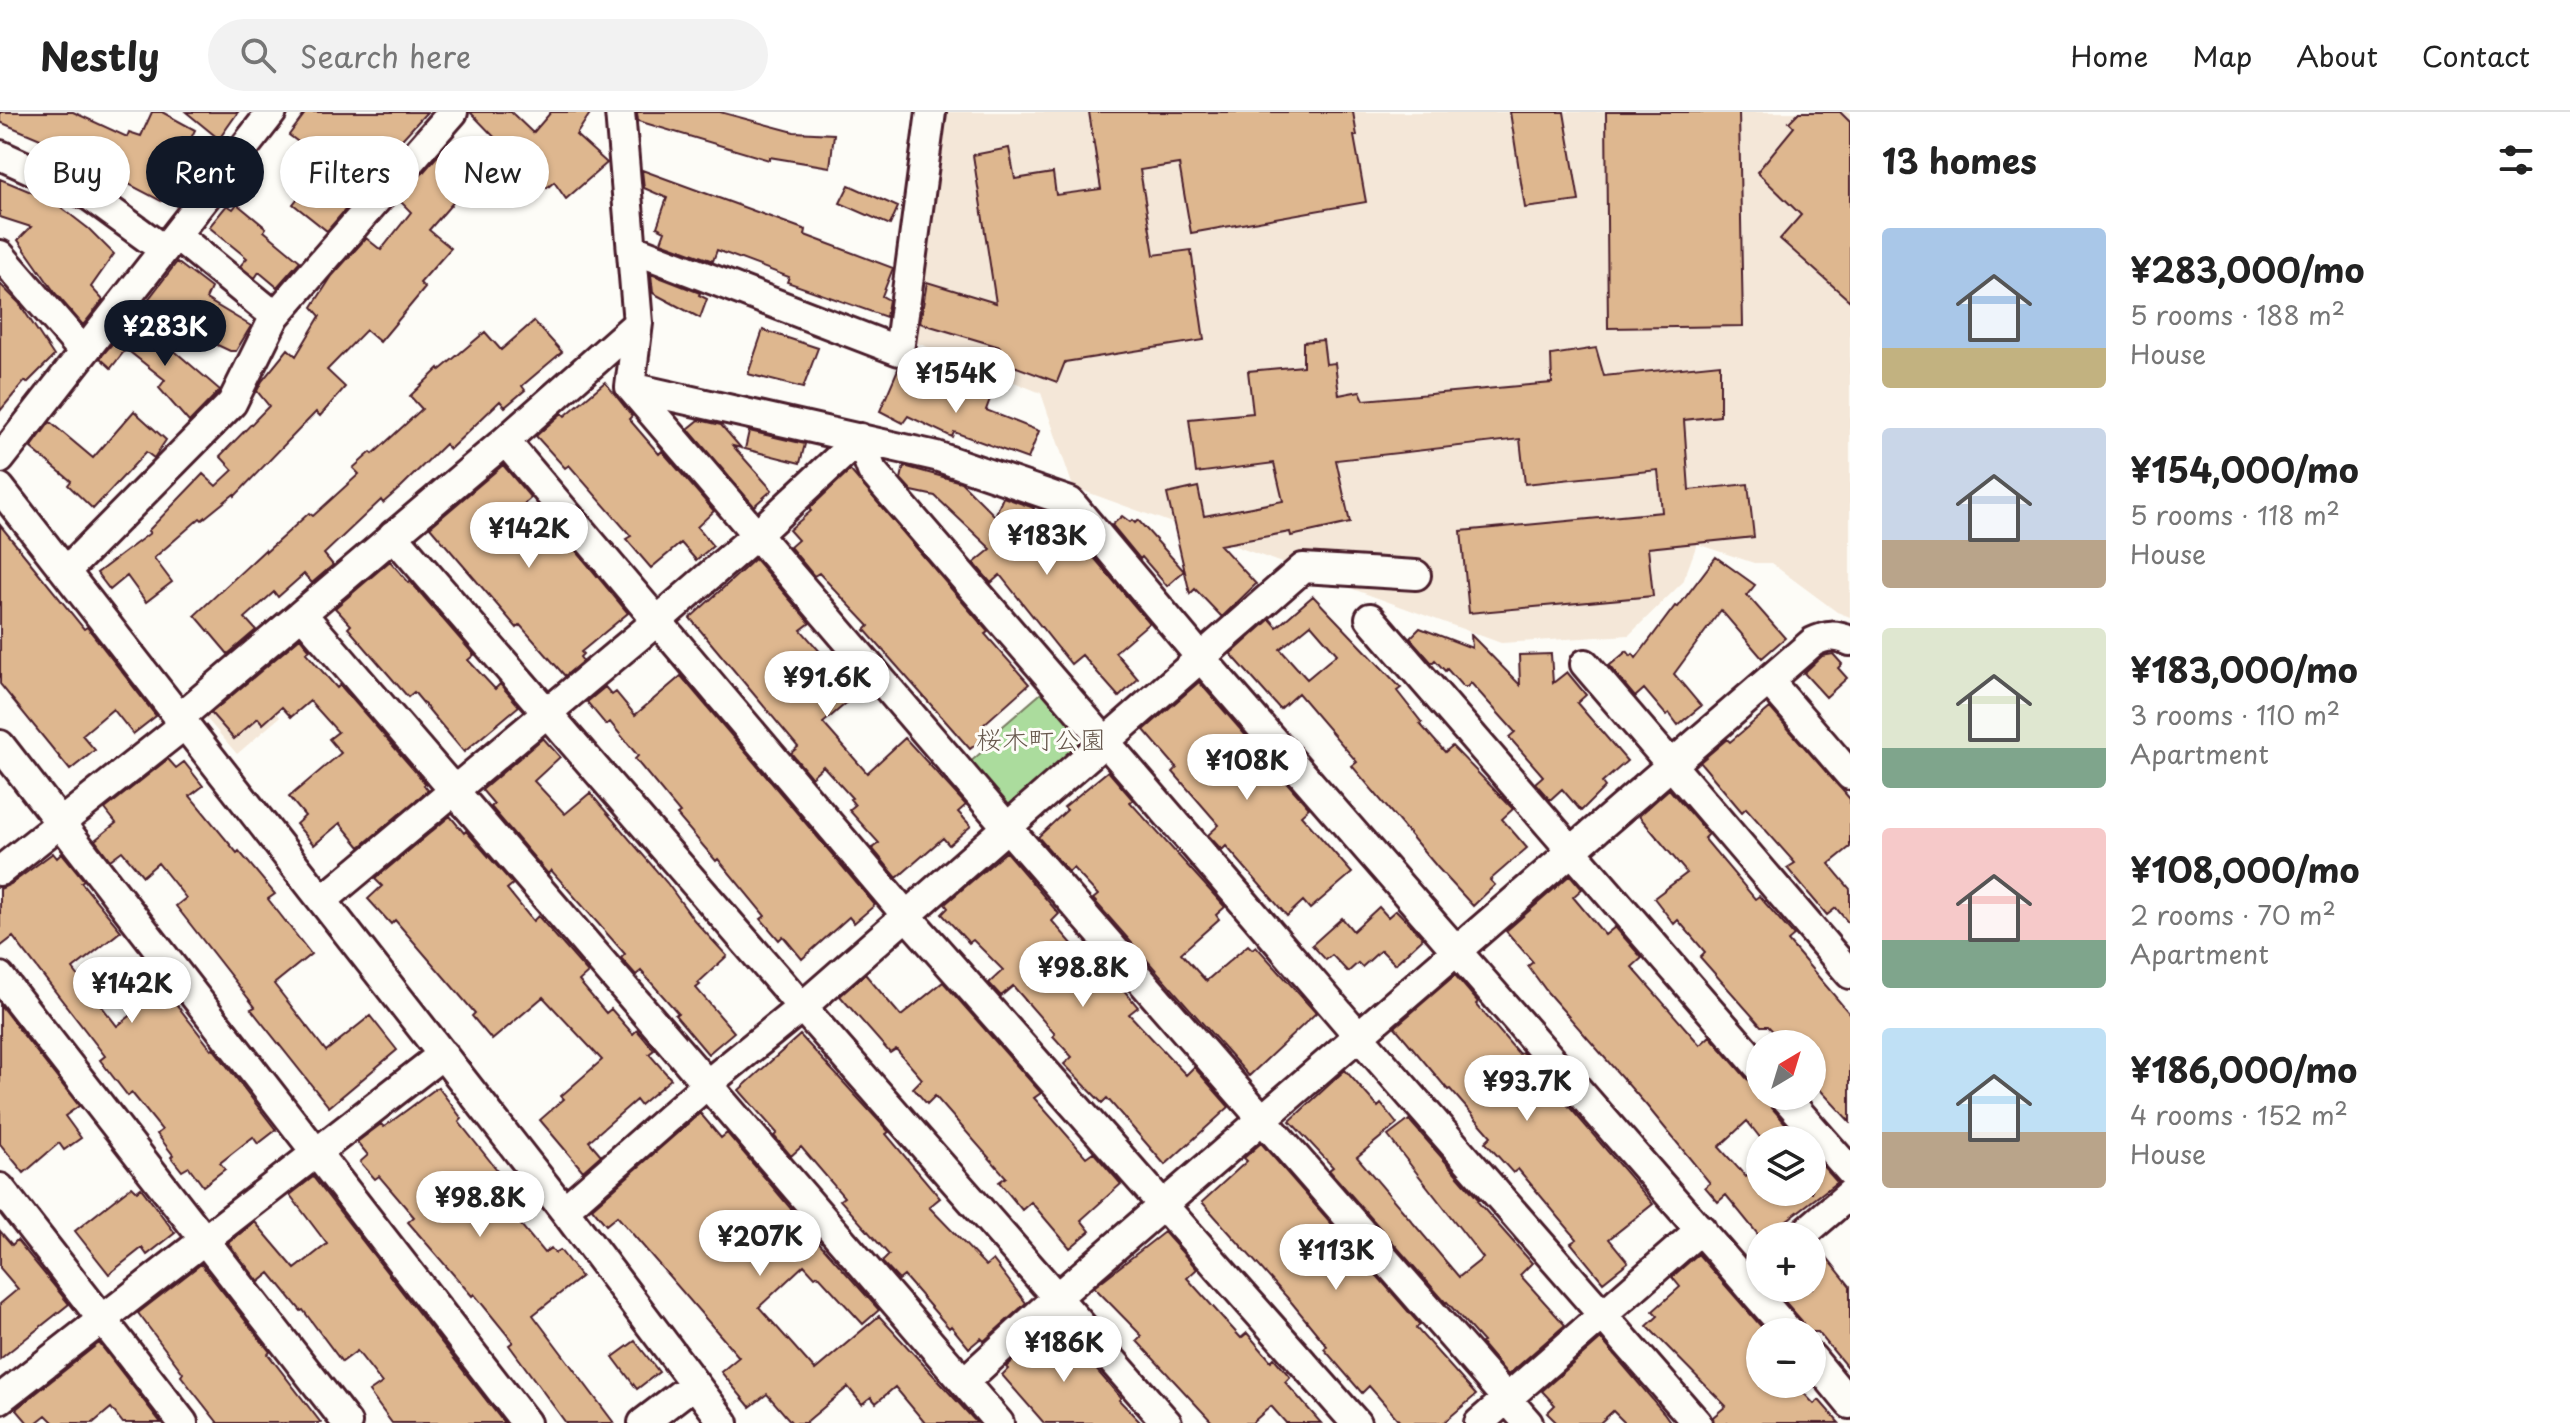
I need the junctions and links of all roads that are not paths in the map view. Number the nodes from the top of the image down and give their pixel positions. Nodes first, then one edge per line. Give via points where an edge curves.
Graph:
1 (272, 112) edge
2 (453, 112) edge
3 (620, 112) edge
4 (931, 112) edge
5 (0, 155) edge
6 (170, 242) junction
7 (633, 249) junction
8 (0, 255) edge
9 (275, 316) junction
10 (638, 323) junction
11 (83, 351) junction
12 (630, 387) junction
13 (860, 438) junction
14 (505, 441) junction
15 (0, 459) edge
16 (0, 488) edge
17 (393, 535) junction
18 (756, 535) junction
19 (66, 571) junction
20 (1416, 575) dead end
21 (302, 614) junction
22 (1370, 618) dead end
23 (657, 621) junction
24 (1850, 641) edge
25 (1201, 658) junction
26 (1585, 664) dead end
27 (1769, 681) junction
28 (548, 711) junction
29 (181, 722) junction
30 (1106, 743) junction
31 (0, 745) edge
32 (1670, 766) junction
33 (1850, 775) edge
34 (453, 790) junction
35 (60, 825) junction
36 (1007, 827) junction
37 (1571, 851) junction
38 (0, 871) edge
39 (323, 900) junction
40 (906, 915) junction
41 (1458, 950) junction
42 (1850, 974) edge
43 (0, 977) edge
44 (802, 1007) junction
45 (1358, 1035) junction
46 (1746, 1052) edge
47 (443, 1054) junction
48 (706, 1085) junction
49 (1796, 1110) edge
50 (1262, 1119) junction
51 (315, 1153) junction
52 (1850, 1171) edge
53 (0, 1188) edge
54 (1850, 1194) edge
55 (1163, 1207) junction
56 (564, 1210) junction
57 (1817, 1222) edge
58 (1701, 1229) junction
59 (205, 1240) junction
60 (1746, 1270) edge
61 (1056, 1298) junction
62 (1604, 1315) junction
63 (102, 1318) junction
64 (1826, 1375) edge
65 (964, 1382) junction
66 (694, 1384) junction
67 (1507, 1398) junction
68 (0, 1399) edge
69 (1850, 1404) edge
70 (183, 1423) edge
71 (347, 1423) edge
72 (526, 1423) edge
73 (643, 1423) edge
74 (724, 1423) edge
75 (999, 1423) edge
76 (1167, 1423) edge
77 (1356, 1423) edge
78 (1479, 1423) edge
79 (1528, 1423) edge
80 (1697, 1423) edge

1 - 6 street
2 - 9 street
3 - 7 street
4 - 7 street via 899,351
5 - 6 street via 90,196
6 - 9 street
6 - 11 street
7 - 10 street
8 - 11 street
9 - 19 street via 232,403
10 - 12 street
10 - 14 street
11 - 15 street
12 - 13 street
12 - 18 street
13 - 18 street
13 - 25 street via 936,456 1070,502
13 - 30 street via 872,471
14 - 17 street
14 - 23 street
16 - 19 street
17 - 21 street
17 - 28 street
18 - 23 street
18 - 36 street
19 - 29 street
20 - 25 street via 1303,568
21 - 29 street
21 - 34 street
22 - 37 street
23 - 28 street
23 - 40 street
24 - 27 street via 1825,635
25 - 30 street
25 - 41 street
26 - 32 street
27 - 32 street
27 - 33 street
28 - 34 street
28 - 44 street
29 - 35 street
29 - 39 street
30 - 36 street
30 - 45 street
31 - 35 street
32 - 37 street
32 - 42 street
34 - 39 street
34 - 48 street
35 - 38 street
35 - 51 street
36 - 40 street
36 - 50 street
37 - 41 street
37 - 46 street
39 - 47 street
40 - 44 street
40 - 55 street
41 - 45 street
41 - 58 street
43 - 59 street
44 - 48 street
44 - 61 street
45 - 50 street
45 - 62 street
47 - 51 street
47 - 56 street
48 - 56 street
48 - 65 street
49 - 52 street
50 - 55 street
50 - 67 street
51 - 59 street
51 - 72 street
53 - 63 street
54 - 57 street
55 - 61 street
55 - 77 street
56 - 66 street
58 - 60 street
58 - 62 street
59 - 63 street
59 - 71 street
61 - 65 street
61 - 76 street
62 - 67 street
62 - 80 street
63 - 68 street
63 - 70 street
64 - 69 street
65 - 75 street
66 - 73 street
66 - 74 street
67 - 78 street
67 - 79 street

